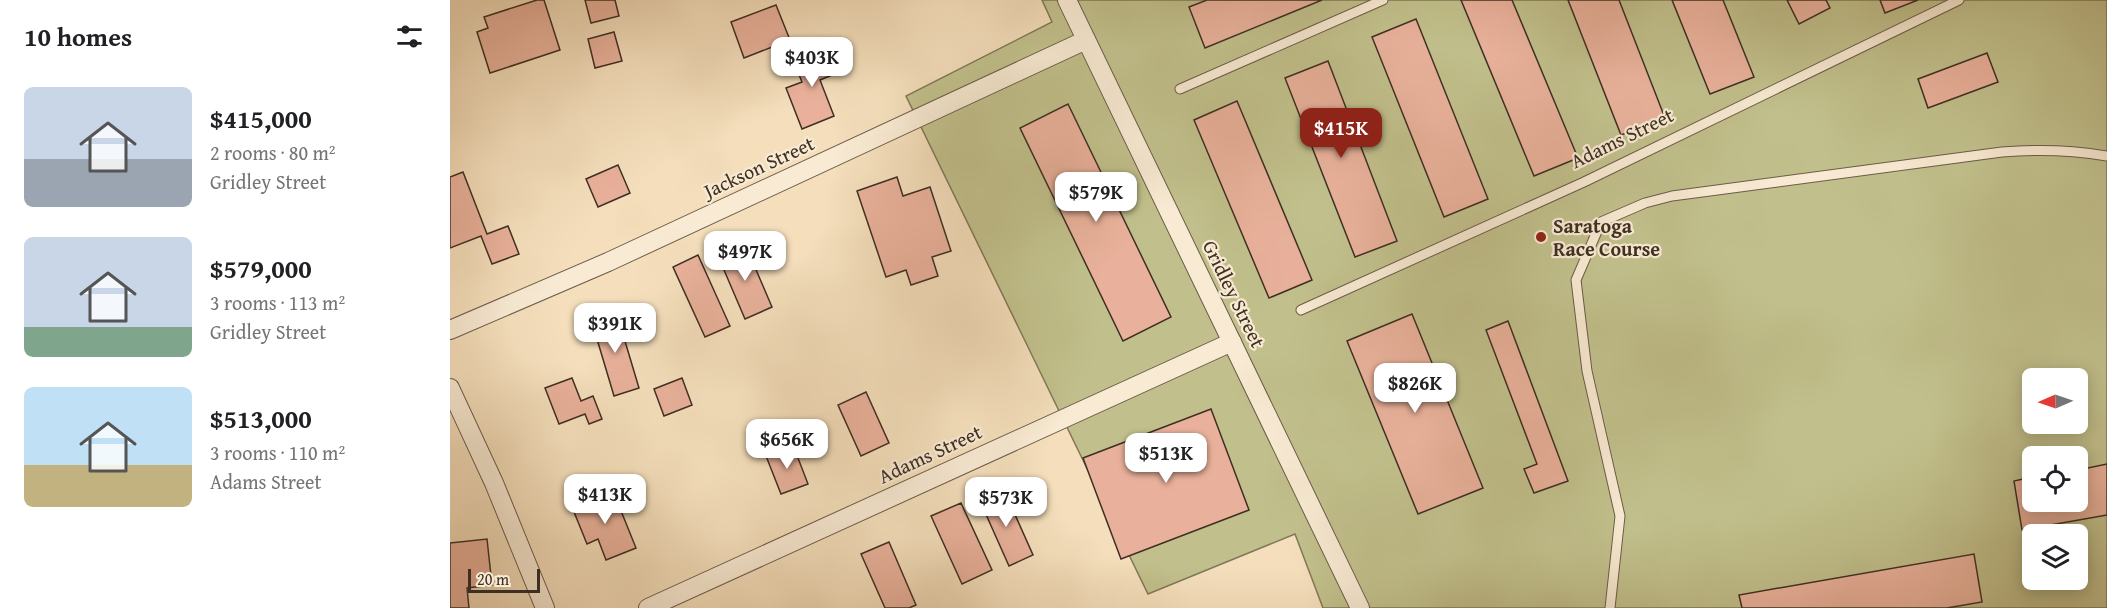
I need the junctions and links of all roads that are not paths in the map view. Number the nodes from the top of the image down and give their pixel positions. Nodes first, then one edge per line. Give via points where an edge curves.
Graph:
1 (1067, 0) edge
2 (1383, 0) edge
3 (1959, 0) edge
4 (1086, 40) junction
5 (1180, 89) dead end
6 (2107, 156) edge
7 (1301, 310) dead end
8 (450, 330) edge
9 (1232, 342) junction
10 (450, 388) edge
11 (545, 608) edge
12 (648, 608) edge
13 (1360, 608) edge
14 (1610, 608) edge

1 - 4 street, Gridley Street
2 - 5 lane
3 - 7 lane, Adams Street via 1584,182
4 - 8 street, Jackson Street via 609,262
4 - 9 street, Gridley Street
6 - 14 lane via 2033,150 1978,155 1672,196 1601,222 1576,280 1587,371 1620,516
9 - 12 street, Adams Street
9 - 13 street, Gridley Street
10 - 11 street

